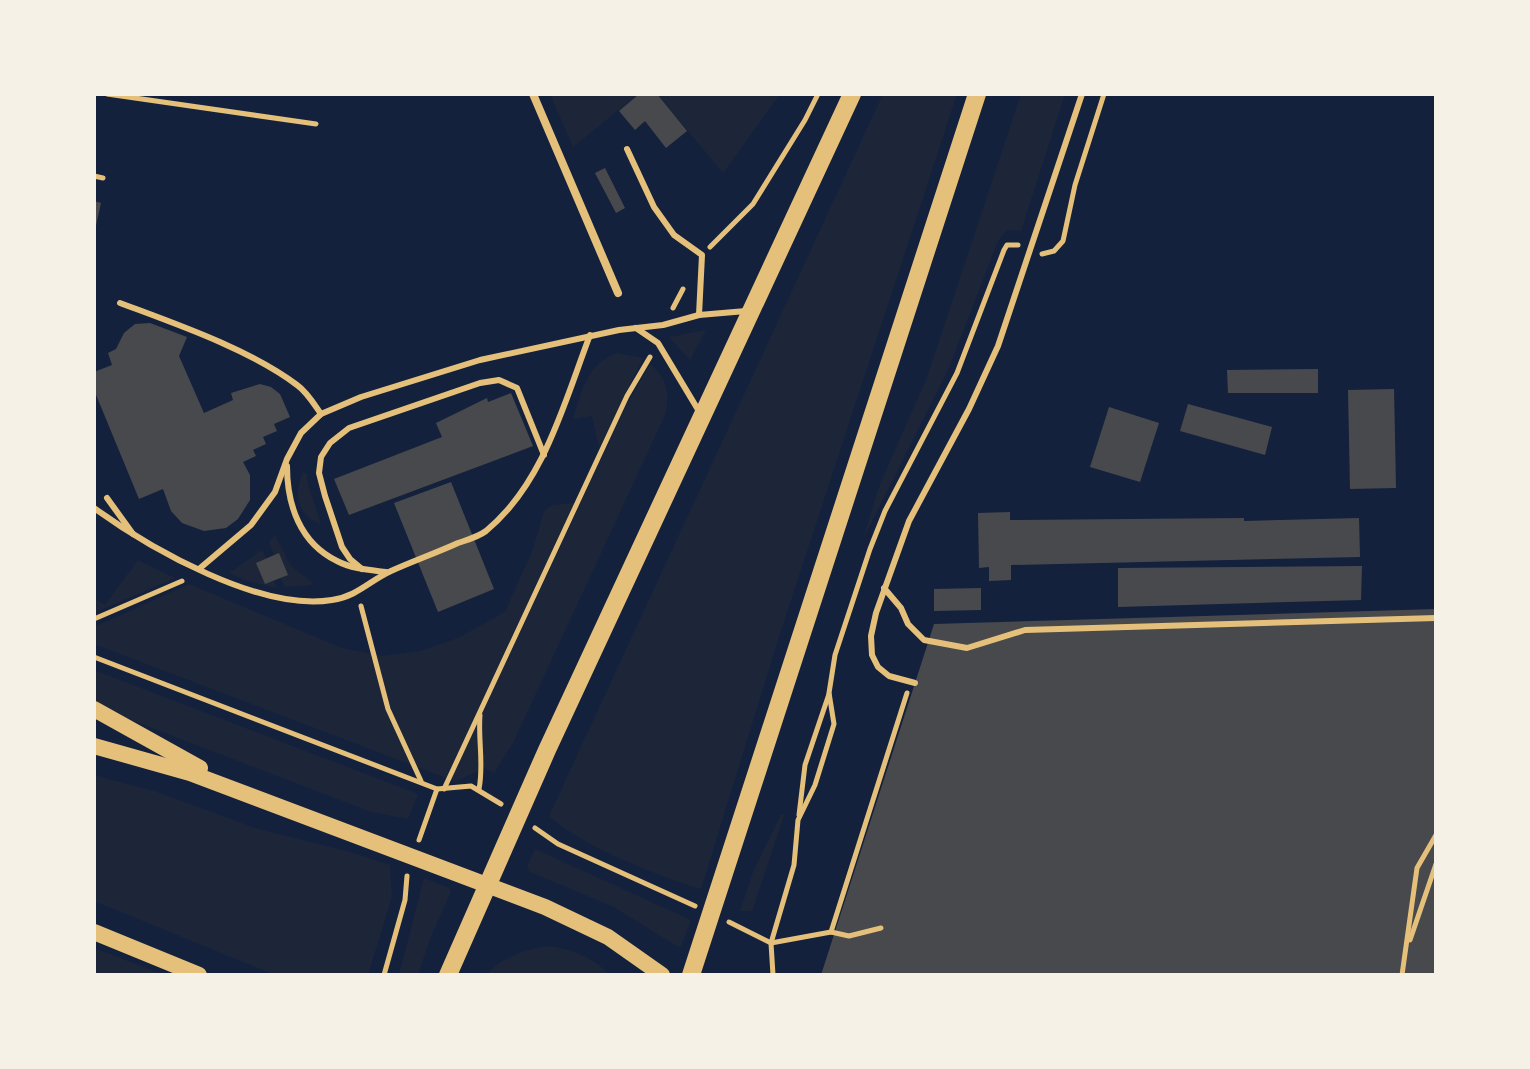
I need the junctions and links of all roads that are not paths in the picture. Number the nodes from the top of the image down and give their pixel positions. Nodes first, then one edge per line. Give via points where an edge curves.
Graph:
1 (533, 94) edge
2 (852, 94) edge
3 (977, 94) edge
4 (1082, 94) edge
5 (627, 149) dead end
6 (618, 293) dead end
7 (120, 303) dead end
8 (751, 310) junction
9 (699, 315) junction
10 (636, 328) junction
11 (590, 335) junction
12 (321, 414) junction
13 (702, 416) junction
14 (544, 455) junction
15 (287, 459) junction
16 (107, 498) dead end
17 (94, 508) edge
18 (135, 538) junction
19 (199, 569) junction
20 (362, 569) junction
21 (388, 573) junction
22 (884, 588) junction
23 (1436, 618) edge
24 (913, 683) road end
25 (94, 709) edge
26 (94, 746) edge
27 (240, 791) junction
28 (486, 885) junction
29 (94, 932) edge
30 (199, 975) edge
31 (448, 975) edge
32 (662, 975) edge
33 (691, 975) edge

1 - 6 street
2 - 8 main road
3 - 33 main road
4 - 22 lane via 998,346 909,521
5 - 9 lane via 654,207 674,235 702,255
7 - 12 lane via 270,368 299,386
8 - 9 lane
8 - 13 main road
9 - 10 lane
10 - 11 lane
10 - 13 lane via 658,343
11 - 12 lane via 480,360
11 - 14 lane
12 - 15 lane via 301,433
13 - 28 main road
14 - 20 lane via 517,388 499,380 349,428 330,443 319,473 342,547
14 - 21 lane via 484,533
15 - 19 lane via 275,492 251,525
15 - 20 lane via 287,491 295,518 316,547 338,562
16 - 18 lane
17 - 18 lane
18 - 19 lane
19 - 21 lane via 301,603 358,593
20 - 21 lane
22 - 23 lane via 924,640 967,648 1025,630
22 - 24 lane via 871,636 872,655 889,676
25 - 27 main road
26 - 27 main road
27 - 28 main road
28 - 31 main road
28 - 32 main road via 592,928
29 - 30 main road

